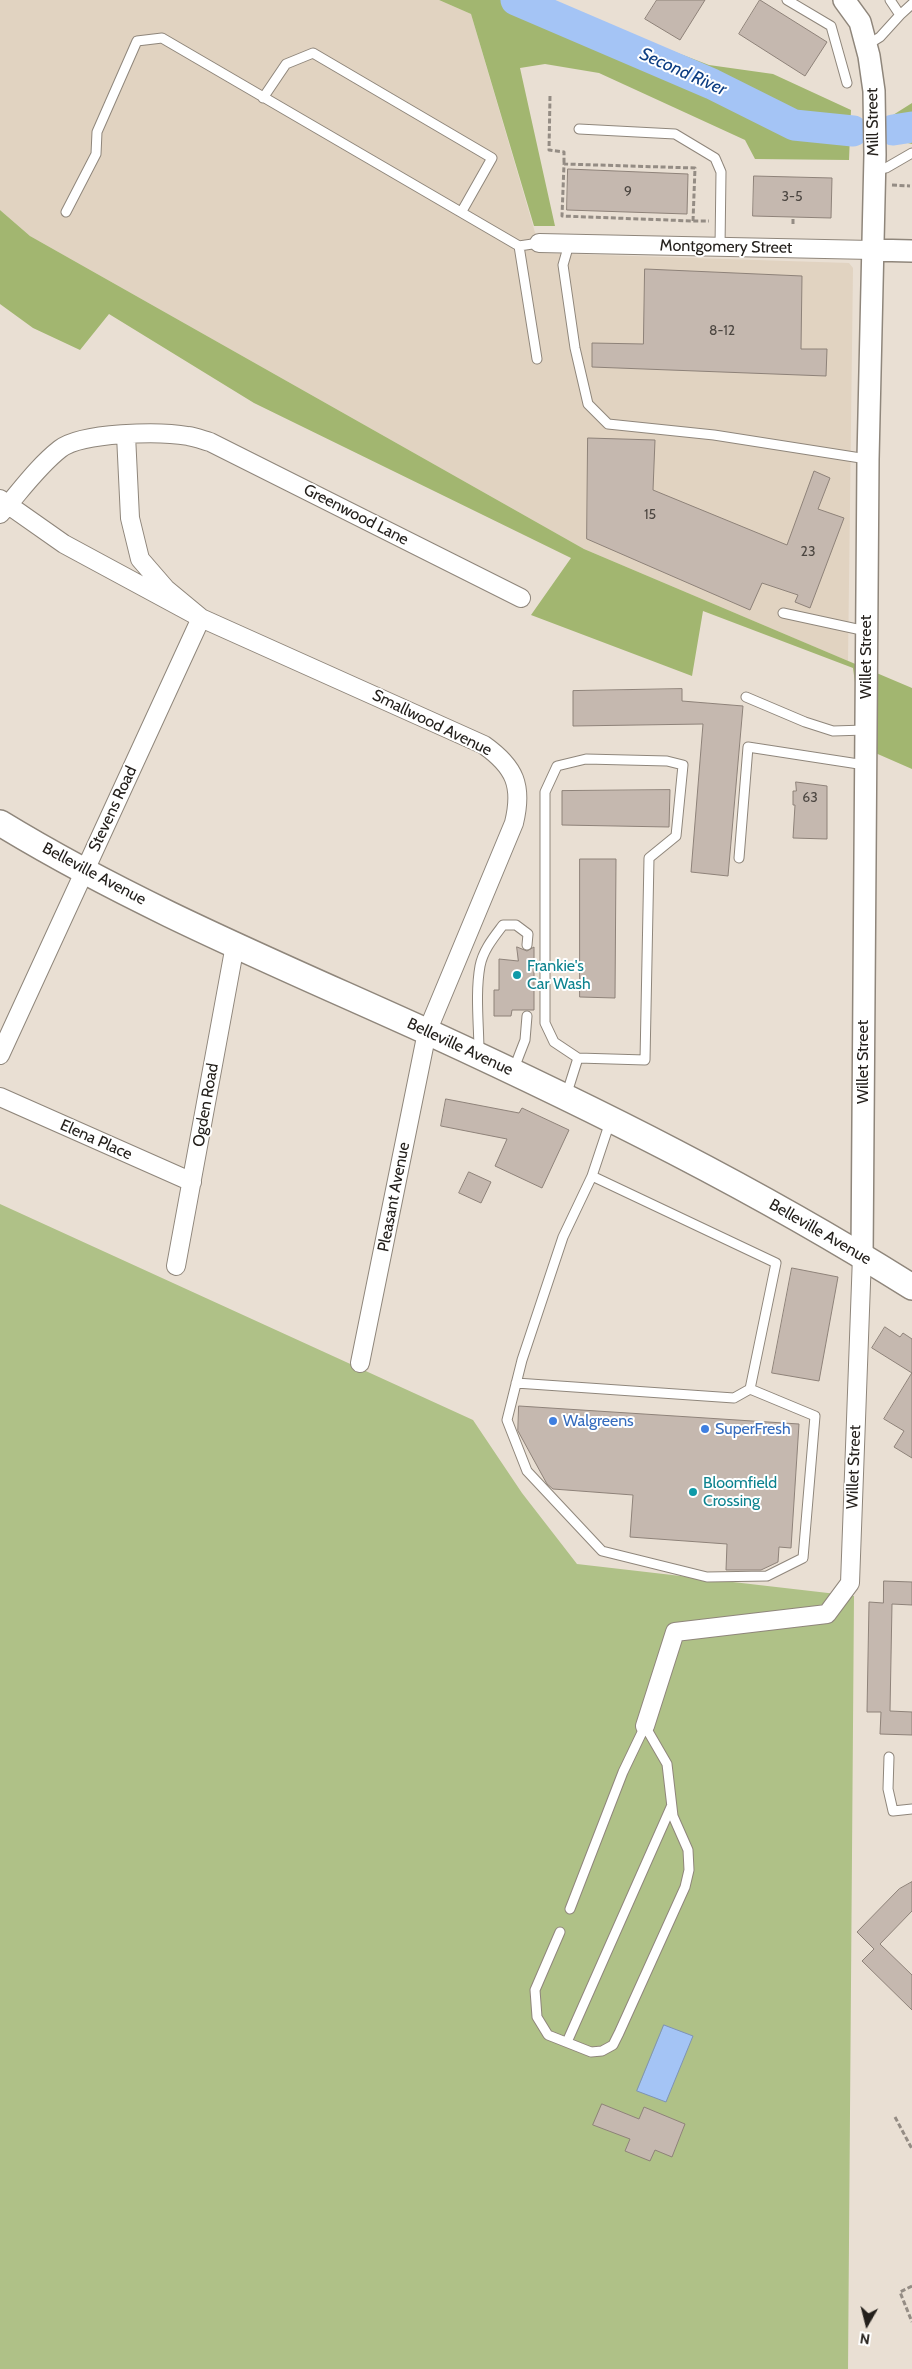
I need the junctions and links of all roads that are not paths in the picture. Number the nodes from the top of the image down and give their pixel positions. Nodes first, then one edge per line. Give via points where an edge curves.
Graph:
1 (787, 0) edge
2 (844, 0) edge
3 (890, 0) edge
4 (912, 4) edge
5 (900, 15) junction
6 (867, 46) junction
7 (847, 83) dead end
8 (263, 98) junction
9 (579, 129) dead end
10 (912, 153) edge
11 (879, 170) junction
12 (462, 211) junction
13 (66, 212) dead end
14 (539, 244) joint
15 (569, 244) junction
16 (519, 246) junction
17 (720, 247) junction
18 (872, 250) junction
19 (912, 251) edge
20 (537, 360) dead end
21 (126, 435) junction
22 (868, 459) junction
23 (3, 506) edge
24 (521, 598) dead end
25 (783, 613) dead end
26 (201, 618) junction
27 (866, 631) junction
28 (746, 697) dead end
29 (866, 730) junction
30 (865, 765) junction
31 (0, 823) edge
32 (739, 858) dead end
33 (85, 872) junction
34 (234, 945) junction
35 (528, 945) dead end
36 (526, 1016) dead end
37 (427, 1032) junction
38 (0, 1055) edge
39 (479, 1056) junction
40 (578, 1058) junction
41 (513, 1072) junction
42 (0, 1097) edge
43 (566, 1097) junction
44 (611, 1119) junction
45 (592, 1176) junction
46 (192, 1182) junction
47 (862, 1256) junction
48 (176, 1266) dead end
49 (912, 1287) edge
50 (360, 1363) dead end
51 (516, 1383) junction
52 (750, 1390) junction
53 (645, 1726) junction
54 (890, 1757) dead end
55 (672, 1806) junction
56 (912, 1810) edge
57 (570, 1910) dead end
58 (560, 1932) dead end
59 (567, 2042) junction

1 - 7 lane via 832,26
2 - 6 street, Mill Street via 860,22
3 - 5 lane
4 - 5 lane
5 - 6 lane
6 - 11 street, Mill Street via 874,91
8 - 12 lane
8 - 12 lane via 286,64 313,53 492,158
8 - 13 lane via 162,38 137,41 97,132 96,154
9 - 17 lane via 674,134 716,158 721,172
10 - 11 lane
11 - 18 street, Mill Street
12 - 16 lane
14 - 15 street, Montgomery Street
14 - 16 lane
15 - 17 street, Montgomery Street
15 - 22 lane via 563,265 577,357 588,404 608,424
16 - 20 lane
17 - 18 street, Montgomery Street
18 - 19 street, Montgomery Street
18 - 22 street, Willet Street
21 - 23 street, Greenwood Lane via 85,439 60,449
21 - 24 street, Greenwood Lane via 188,436 210,442
21 - 26 street, Smallwood Avenue via 130,518 140,560 166,589
22 - 27 street, Willet Street
23 - 26 street, Smallwood Avenue via 64,544
25 - 27 lane
26 - 33 street, Stevens Road
26 - 37 street, Smallwood Avenue via 484,745 501,757 511,772 518,788 514,823
27 - 29 street, Willet Street
28 - 29 lane via 833,731
29 - 30 street, Willet Street
30 - 32 lane via 748,747
30 - 47 street, Willet Street
31 - 33 main road, Belleville Avenue
33 - 34 main road, Belleville Avenue
33 - 38 street, Stevens Road
34 - 37 main road, Belleville Avenue
34 - 46 street, Ogden Road
35 - 39 lane via 528,934 516,925 503,925 486,950 480,965 478,993
36 - 41 lane via 525,1040
37 - 39 main road, Belleville Avenue
37 - 50 street, Pleasant Avenue
39 - 41 main road, Belleville Avenue
40 - 40 lane via 645,1060 649,858 676,836 683,765 667,761 586,759 557,766 545,792 545,1023 554,1042
40 - 43 lane
41 - 43 main road, Belleville Avenue
42 - 46 street, Elena Place
43 - 44 main road, Belleville Avenue
44 - 45 lane
44 - 47 main road, Belleville Avenue via 685,1156
45 - 51 lane via 563,1237
45 - 52 lane via 776,1263
46 - 48 street, Ogden Road
47 - 49 main road, Belleville Avenue
47 - 53 street, Willet Street via 850,1582 827,1614 675,1632
51 - 52 lane via 734,1398
51 - 52 lane via 507,1420 528,1471 602,1551 707,1578 766,1576 803,1558 815,1416
53 - 55 lane via 667,1764
53 - 57 lane via 623,1772
54 - 56 lane via 888,1789 893,1811
55 - 59 lane
55 - 59 lane via 688,1850 689,1870 685,1887 612,2045 602,2052 591,2052
58 - 59 lane via 538,1982 534,2002 537,2016 548,2035

